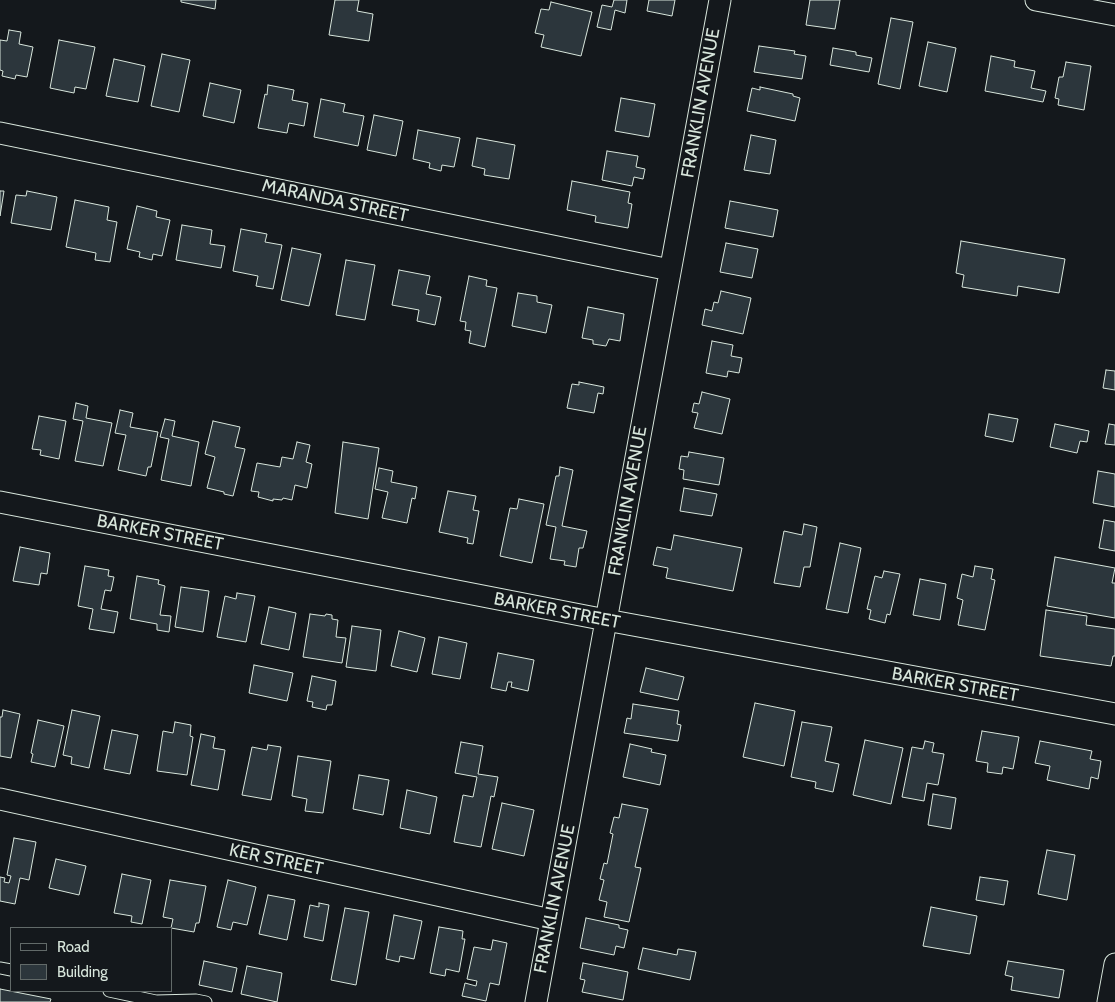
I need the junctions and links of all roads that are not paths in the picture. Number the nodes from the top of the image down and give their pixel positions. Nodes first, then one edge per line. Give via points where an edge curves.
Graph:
1 (720, 0) edge
2 (1036, 0) edge
3 (1115, 15) edge
4 (0, 133) edge
5 (670, 270) junction
6 (0, 502) edge
7 (606, 620) junction
8 (1115, 714) edge
9 (0, 799) edge
10 (551, 920) junction
11 (1115, 964) edge
12 (114, 992) edge
13 (206, 1002) edge
14 (536, 1002) edge
15 (1108, 1002) edge

1 - 5 street, FRANKLIN AVENUE
2 - 3 street
4 - 5 street, MARANDA STREET
5 - 7 street, FRANKLIN AVENUE
6 - 7 street, BARKER STREET
7 - 8 street, BARKER STREET
7 - 10 street, FRANKLIN AVENUE
9 - 10 street, KER STREET
10 - 14 street, FRANKLIN AVENUE
11 - 15 street
12 - 13 lane via 156,1001

